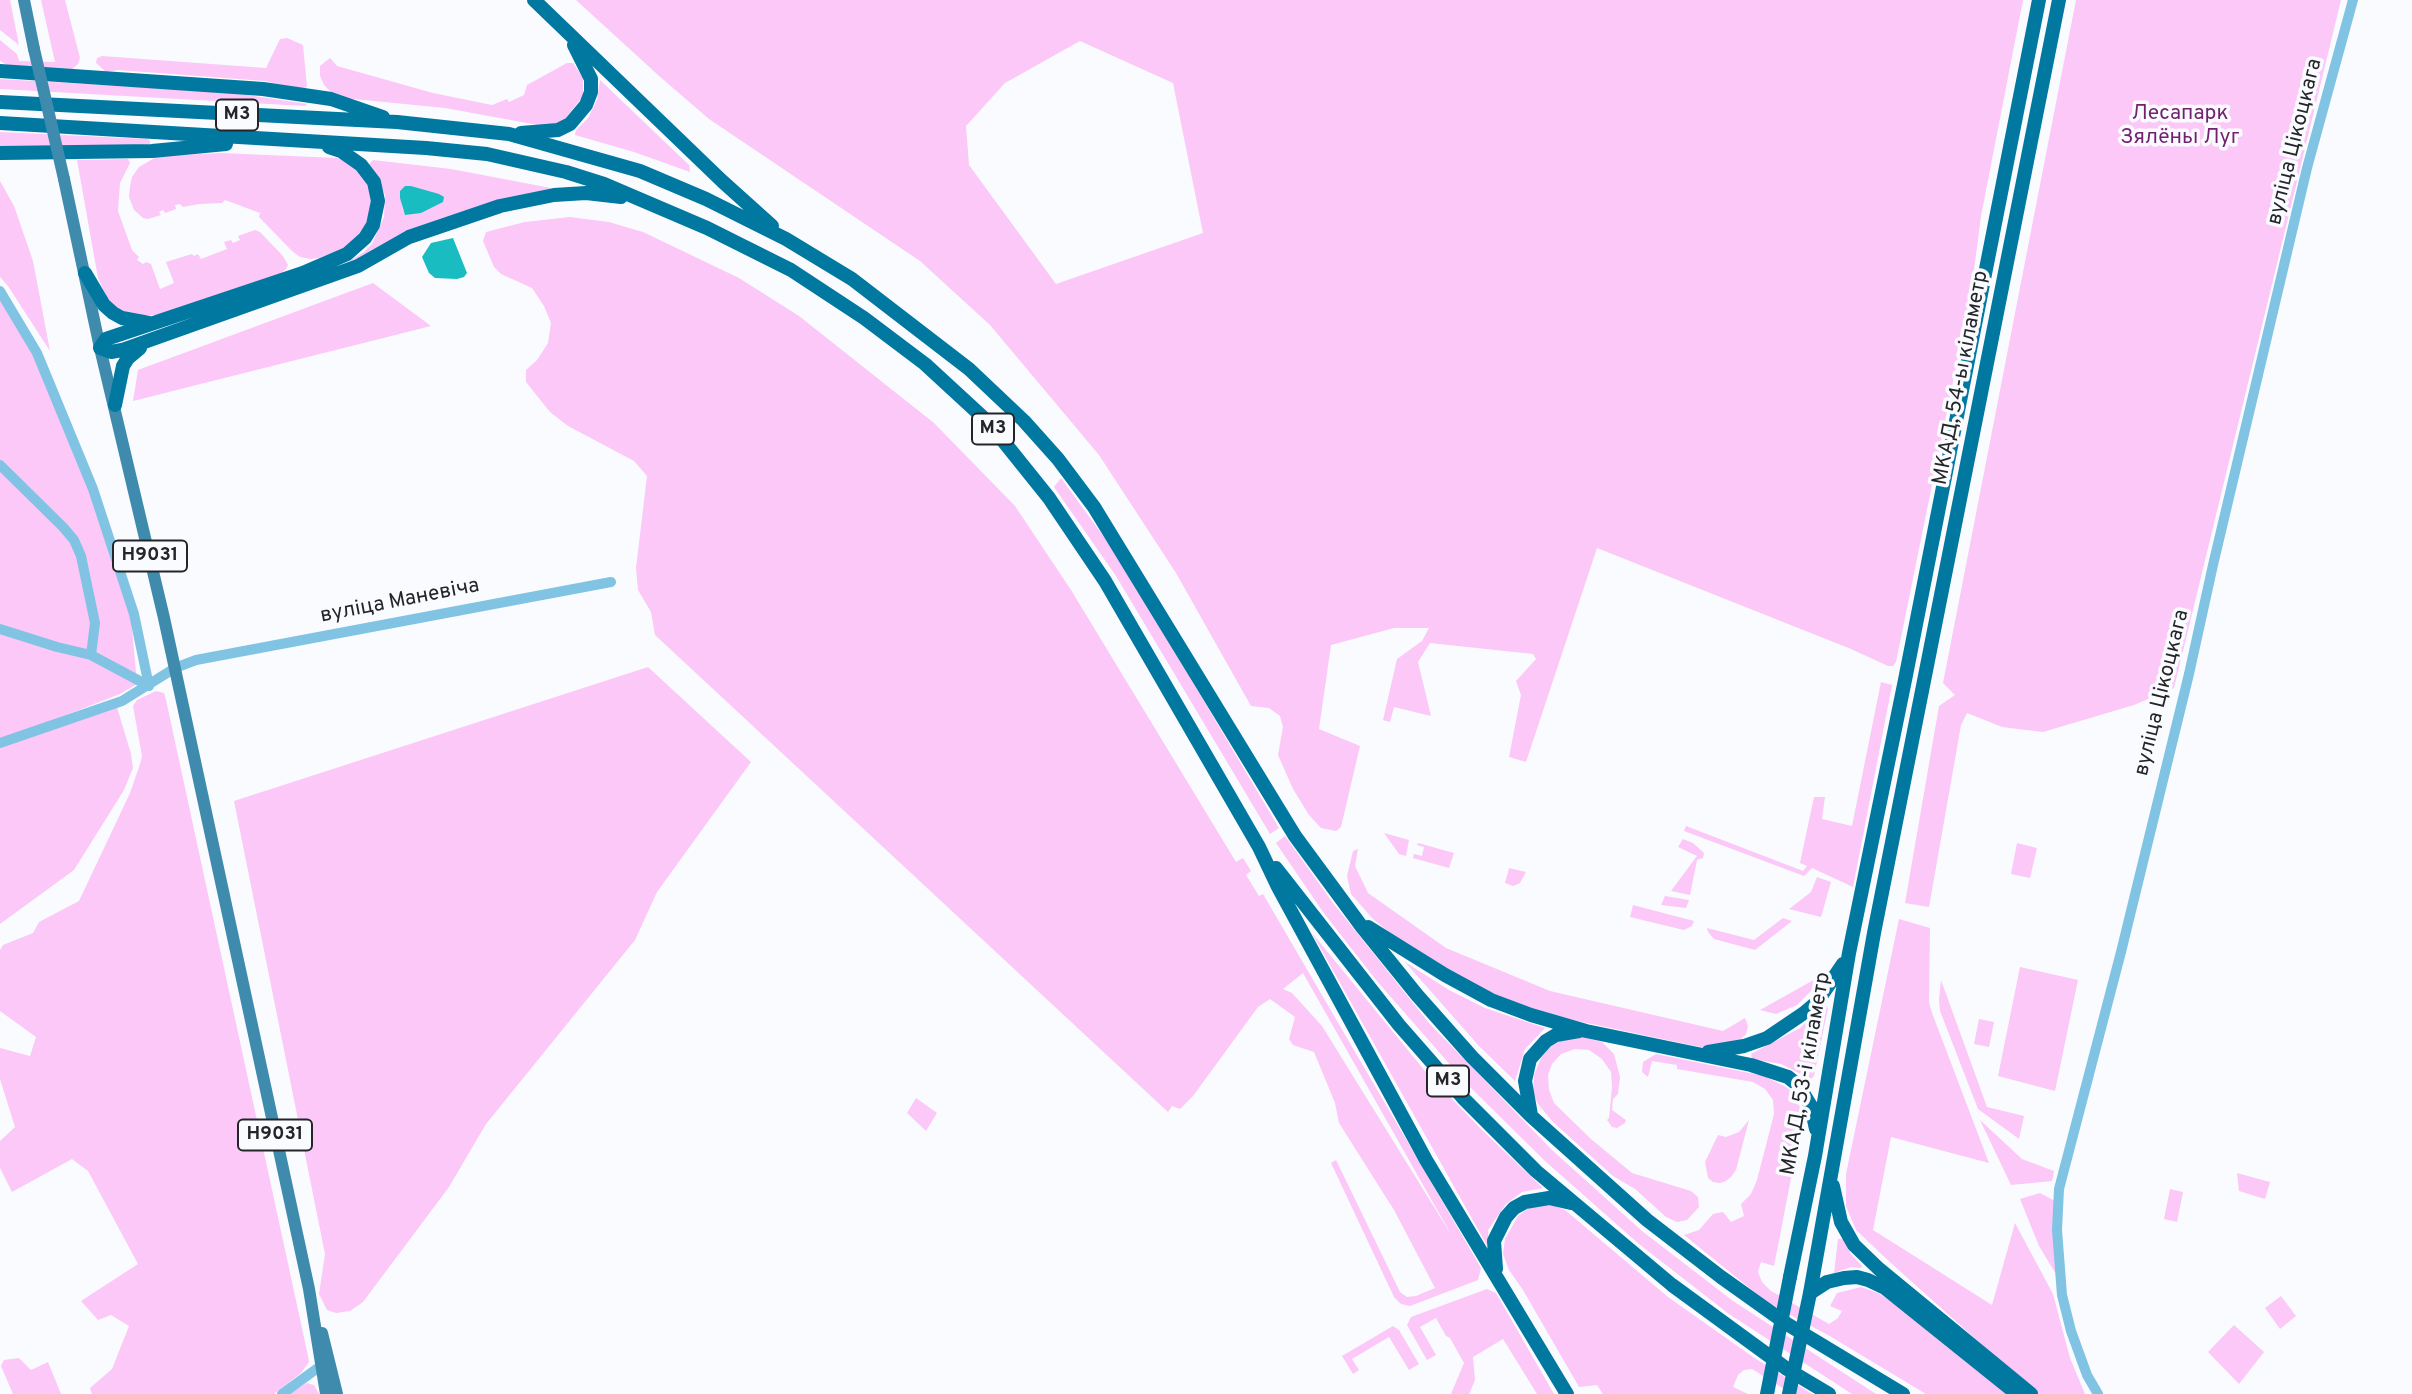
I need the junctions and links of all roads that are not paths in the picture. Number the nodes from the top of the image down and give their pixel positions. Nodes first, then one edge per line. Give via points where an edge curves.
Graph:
1 (24, 0) edge
2 (534, 0) edge
3 (2039, 0) edge
4 (2059, 0) edge
5 (2353, 0) edge
6 (566, 31) junction
7 (0, 71) edge
8 (0, 102) edge
9 (397, 122) junction
10 (0, 123) edge
11 (509, 134) junction
12 (262, 139) junction
13 (318, 142) junction
14 (0, 153) edge
15 (644, 201) junction
16 (786, 239) junction
17 (85, 273) junction
18 (0, 291) edge
19 (157, 329) junction
20 (100, 348) junction
21 (115, 405) junction
22 (0, 465) edge
23 (611, 582) dead end
24 (0, 629) edge
25 (91, 655) junction
26 (175, 668) junction
27 (149, 686) junction
28 (0, 743) edge
29 (1889, 761) joint
30 (1907, 765) joint
31 (1259, 847) junction
32 (1353, 915) junction
33 (1849, 953) junction
34 (1586, 1031) junction
35 (1690, 1053) junction
36 (1531, 1116) junction
37 (1815, 1156) junction
38 (1832, 1178) junction
39 (1573, 1203) junction
40 (1498, 1277) junction
41 (1810, 1293) junction
42 (325, 1362) junction
43 (282, 1394) edge
44 (326, 1394) edge
45 (337, 1394) edge
46 (1567, 1394) edge
47 (1767, 1394) edge
48 (1789, 1394) edge
49 (1829, 1394) edge
50 (1903, 1394) edge
51 (2017, 1394) edge
52 (2031, 1394) edge
53 (2098, 1394) edge

1 - 17 main road, Н9031, bridge
2 - 6 highway
3 - 29 highway, МКАД, 54-ы кіламетр
4 - 30 highway, МКАД, 54-ы кіламетр
5 - 53 street, вуліца Цікоцкага via 2307,168 2189,674 2059,1189 2056,1230 2062,1295 2087,1375
6 - 11 highway via 591,79 586,105 570,124 558,130
6 - 16 highway
7 - 9 highway via 263,89 331,99
8 - 9 highway, М3
9 - 11 highway, М3
10 - 12 highway, М3
11 - 16 highway, М3 via 640,171
12 - 13 highway, М3
12 - 14 highway via 152,151
13 - 15 highway, М3 via 487,154 566,172
13 - 19 highway via 362,165 374,182 377,212 365,238 347,254
15 - 19 highway via 586,193 500,206 409,237 358,266
15 - 31 highway, М3 via 791,270 925,364 988,422 1049,498 1105,581
16 - 32 highway, М3 via 852,279 969,369 1058,459 1094,506 1289,827
17 - 19 highway via 113,313
17 - 20 main road, Н9031
18 - 27 street via 37,354 93,489 134,614
19 - 20 highway via 122,350
19 - 21 highway via 128,358
20 - 21 main road, Н9031
21 - 26 main road, Н9031
22 - 25 street via 74,540 95,624
23 - 26 street, вуліца Маневіча via 196,660
24 - 25 street
25 - 27 street
26 - 27 street, вуліца Маневіча
26 - 42 main road, Н9031
27 - 28 street, вуліца Маневіча via 122,701
29 - 33 highway, МКАД, 53-і кіламетр
30 - 38 highway, МКАД, 53-і кіламетр
31 - 39 highway, М3 via 1399,1025 1463,1098
31 - 40 highway via 1426,1160
32 - 34 highway via 1491,1000
32 - 36 highway, М3 via 1472,1057
33 - 35 highway via 1817,1002 1767,1038
33 - 37 highway, МКАД, 53-і кіламетр
34 - 35 highway
34 - 36 highway via 1556,1035 1537,1049 1525,1081
35 - 37 highway via 1751,1065 1793,1081 1811,1106
36 - 50 highway, М3 via 1647,1220 1721,1278
37 - 47 highway, МКАД, 53-і кіламетр, bridge
38 - 41 highway, МКАД, 53-і кіламетр
38 - 52 highway via 1841,1222 1854,1245
39 - 40 highway via 1541,1198 1525,1202 1506,1217 1494,1241
39 - 49 highway, М3 via 1672,1285
40 - 46 highway
41 - 48 highway, МКАД, 53-і кіламетр, bridge
41 - 51 highway via 1827,1282 1857,1277 1885,1288
42 - 43 street
42 - 44 main road, Н9031
42 - 45 main road, Н9031

